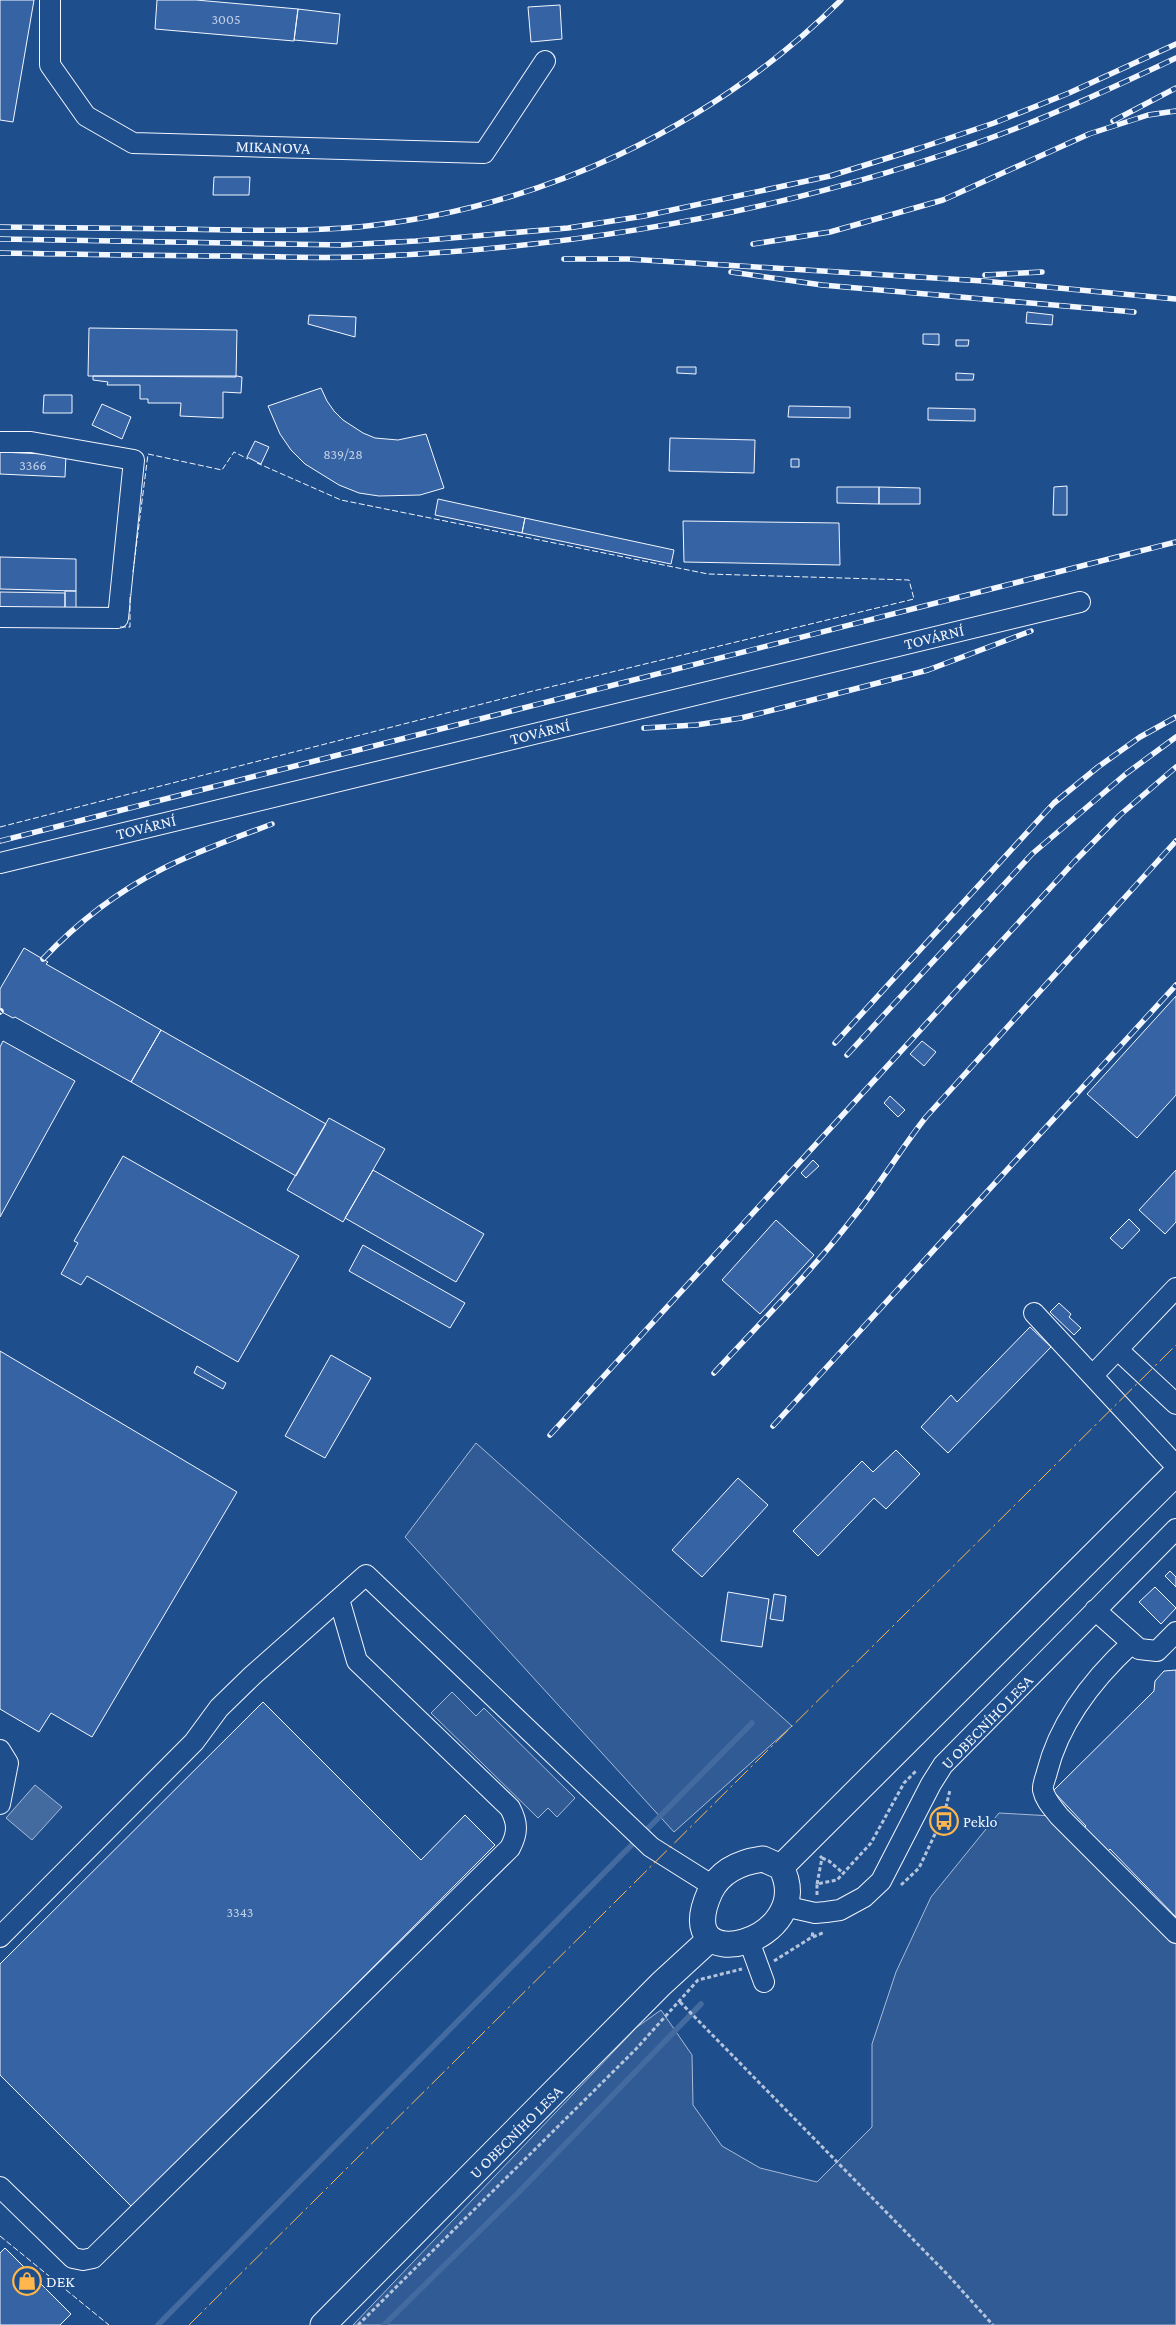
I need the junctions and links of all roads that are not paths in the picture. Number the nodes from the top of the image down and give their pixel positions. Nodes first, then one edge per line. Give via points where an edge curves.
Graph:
1 (50, 0) edge
2 (545, 61) dead end
3 (0, 442) edge
4 (1080, 602) dead end
5 (0, 617) edge
6 (0, 863) edge
7 (1176, 1288) edge
8 (1034, 1313) dead end
9 (1118, 1350) junction
10 (1093, 1376) junction
11 (1176, 1404) edge
12 (1176, 1466) edge
13 (1176, 1473) edge
14 (1176, 1529) edge
15 (339, 1599) junction
16 (1096, 1610) junction
17 (1176, 1632) edge
18 (1132, 1643) junction
19 (0, 1750) edge
20 (0, 1804) edge
21 (781, 1867) junction
22 (713, 1886) junction
23 (784, 1906) junction
24 (1176, 1933) edge
25 (0, 1937) edge
26 (710, 1939) junction
27 (750, 1941) junction
28 (761, 1974) road end
29 (0, 2187) edge
30 (323, 2325) edge

1 - 2 street, MIKANOVA via 50,64 86,116 132,143 484,154
3 - 5 street via 31,442 134,460 118,618
4 - 6 street, TOVÁRNÍ
7 - 9 street
8 - 10 street
9 - 10 street
9 - 11 street
10 - 12 street
13 - 21 main road
14 - 16 street, U OBECNÍHO LESA
15 - 22 street via 366,1575 651,1846
15 - 25 street via 226,1702 194,1742
15 - 29 street via 357,1661 510,1808 517,1826 510,1848 93,2258 73,2258
16 - 18 street
16 - 23 street, U OBECNÍHO LESA via 943,1765 881,1881 864,1897 840,1910 816,1913
17 - 18 street via 1157,1651 1139,1649
18 - 24 street via 1078,1701 1051,1755 1043,1789 1059,1816
19 - 20 street via 8,1763
21 - 22 main road via 763,1859 753,1860 732,1868
21 - 23 main road via 788,1889
22 - 26 main road via 702,1922
23 - 27 main road via 777,1919
26 - 27 main road via 729,1946
26 - 30 main road, U OBECNÍHO LESA via 661,1984
27 - 28 street

